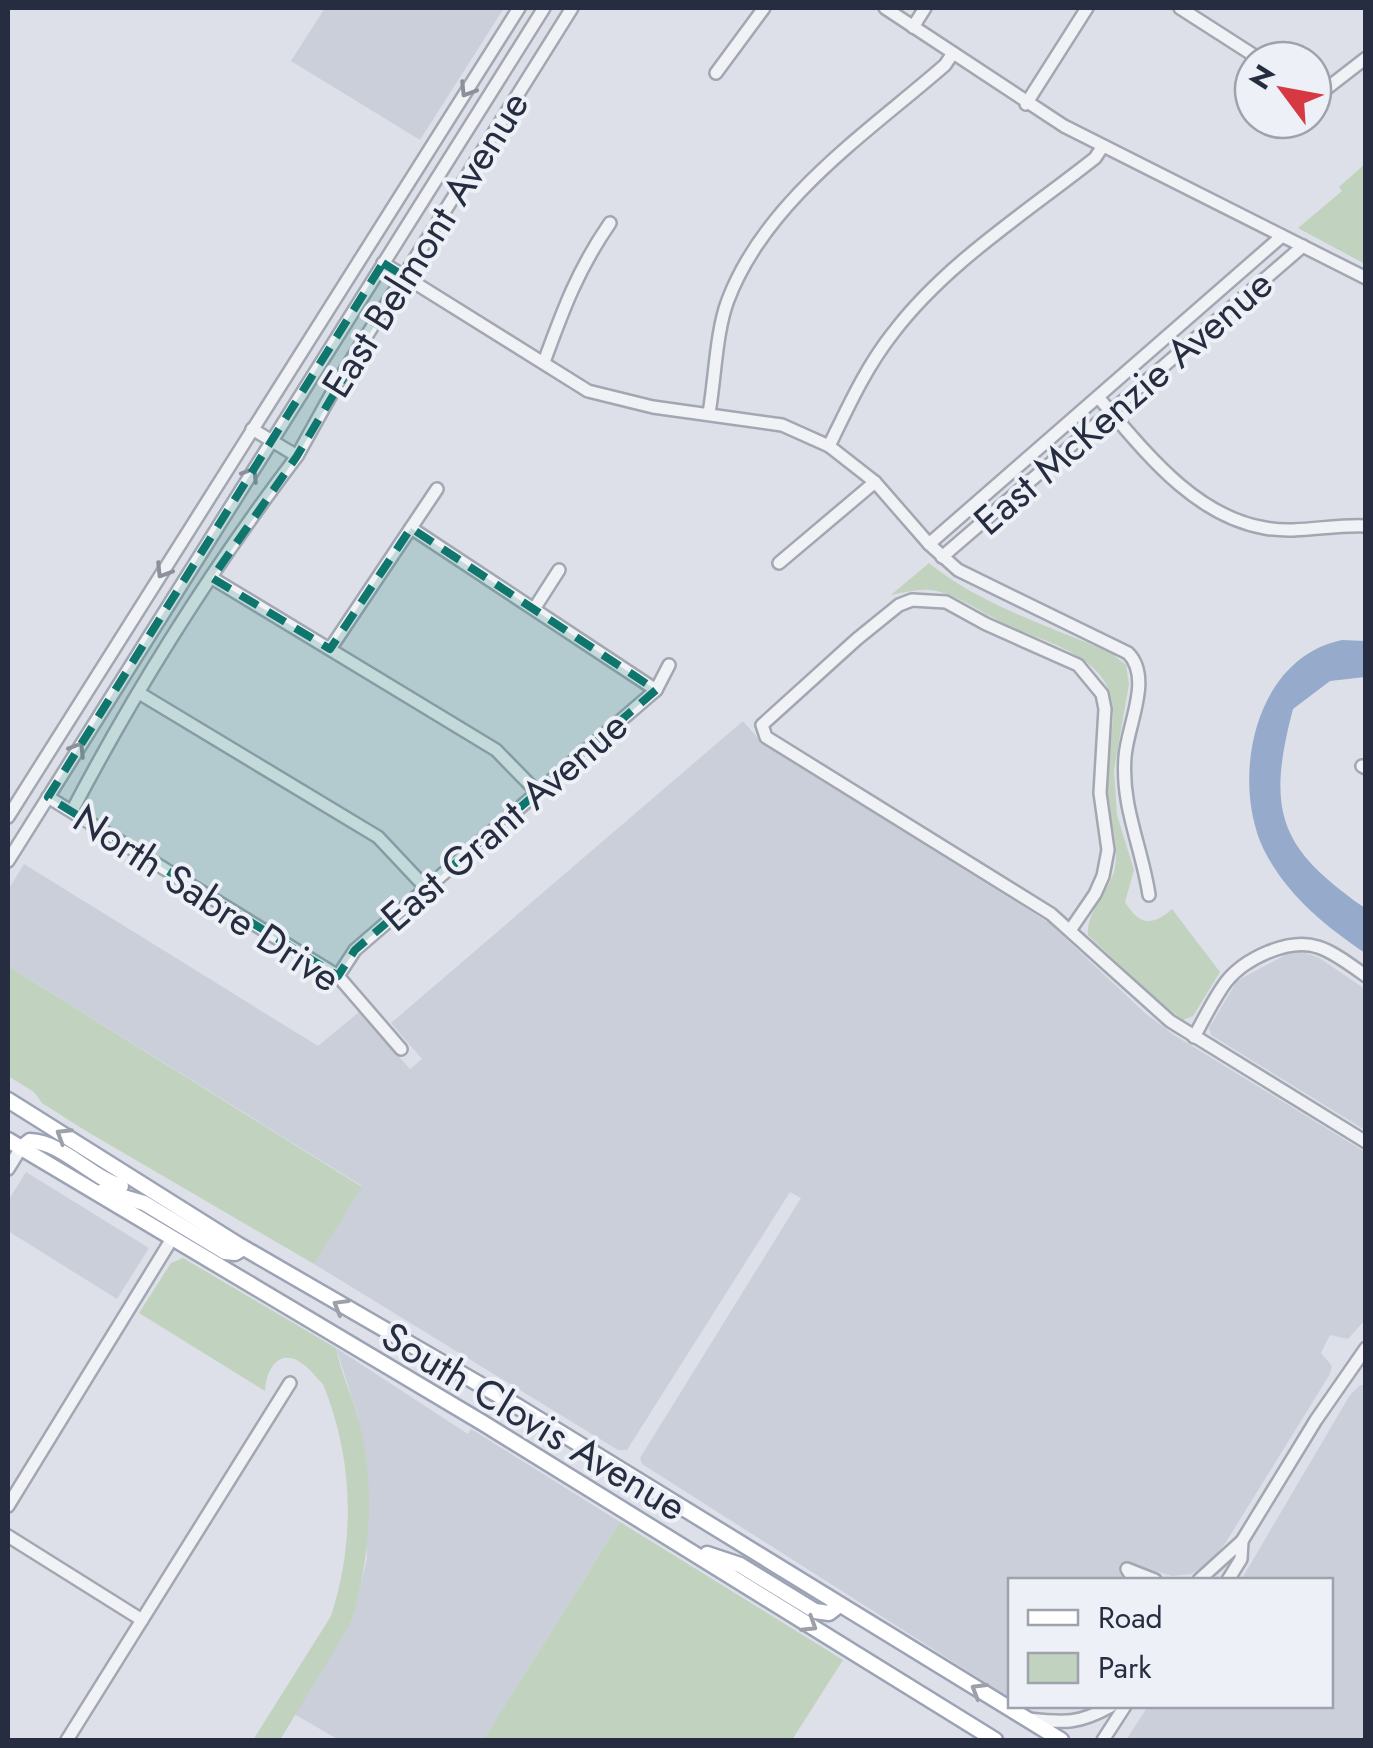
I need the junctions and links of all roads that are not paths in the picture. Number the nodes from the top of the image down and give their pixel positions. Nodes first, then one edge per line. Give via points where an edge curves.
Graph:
1 (518, 8) edge
2 (544, 8) edge
3 (572, 8) edge
4 (764, 8) edge
5 (885, 8) edge
6 (925, 8) edge
7 (1087, 8) edge
8 (1180, 8) edge
9 (913, 27) junction
10 (1233, 42) edge
11 (953, 53) junction
12 (1366, 58) edge
13 (716, 73) dead end
14 (1333, 82) edge
15 (1026, 104) junction
16 (1103, 146) junction
17 (610, 222) dead end
18 (1282, 236) junction
19 (1304, 246) junction
20 (383, 263) junction
21 (404, 276) junction
22 (1366, 278) edge
23 (544, 362) junction
24 (1098, 397) junction
25 (1111, 412) junction
26 (710, 414) junction
27 (252, 429) junction
28 (272, 440) junction
29 (830, 446) junction
30 (297, 456) junction
31 (875, 482) junction
32 (438, 489) dead end
33 (1366, 526) edge
34 (411, 528) junction
35 (929, 544) junction
36 (942, 557) junction
37 (780, 563) dead end
38 (560, 570) dead end
39 (212, 578) junction
40 (534, 609) junction
41 (330, 649) junction
42 (670, 665) dead end
43 (656, 690) junction
44 (139, 693) junction
45 (538, 793) junction
46 (48, 797) junction
47 (72, 810) junction
48 (8, 817) edge
49 (8, 861) edge
50 (426, 888) junction
51 (1149, 895) dead end
52 (1071, 929) junction
53 (338, 976) junction
54 (1366, 976) edge
55 (1194, 1037) junction
56 (401, 1049) dead end
57 (8, 1100) edge
58 (1366, 1142) edge
59 (14, 1144) edge
60 (8, 1170) edge
61 (88, 1187) junction
62 (160, 1197) junction
63 (173, 1237) junction
64 (244, 1248) junction
65 (1366, 1348) edge
66 (290, 1383) dead end
67 (8, 1506) edge
68 (8, 1536) edge
69 (1242, 1541) junction
70 (682, 1546) junction
71 (1133, 1578) edge
72 (1149, 1578) edge
73 (1200, 1578) edge
74 (1229, 1578) edge
75 (838, 1606) junction
76 (142, 1620) junction
77 (1107, 1708) edge
78 (1124, 1708) edge
79 (1026, 1719) junction
80 (67, 1740) edge
81 (995, 1740) edge
82 (1061, 1740) edge
83 (1102, 1740) edge

1 -> 27 street, East Belmont Avenue
2 - 20 street, East Belmont Avenue
3 - 21 street, East Belmont Avenue
4 - 13 street
5 - 9 street
6 - 9 street
7 - 15 street
8 - 10 street
9 - 11 street
11 - 15 street
11 - 26 street via 785,204 745,260 726,304
12 - 14 street
15 - 16 street
16 - 18 street
16 - 29 street via 943,279 894,330
17 - 23 street via 571,287
18 - 19 street
18 - 24 street, East McKenzie Avenue
19 - 22 street
19 - 25 street, East McKenzie Avenue
20 - 21 street
20 - 28 street, East Belmont Avenue
21 - 23 street
21 - 30 street, East Belmont Avenue
23 - 26 street via 604,398
24 - 25 street
24 - 35 street, East McKenzie Avenue
25 - 33 street via 1164,472 1236,518 1287,530
25 - 36 street, East McKenzie Avenue
26 - 29 street via 782,425
27 - 28 street
27 -> 48 street, East Belmont Avenue
28 - 30 street
46 -> 28 street, East Belmont Avenue
29 - 31 street
30 - 39 street, East Belmont Avenue
31 - 35 street
31 - 37 street
32 - 34 street
34 - 40 street
34 - 41 street
35 - 36 street
36 - 51 street via 1134,658 1139,685 1125,755 1126,805
38 - 40 street
39 - 41 street
39 - 44 street, East Belmont Avenue
40 - 43 street
41 - 45 street via 496,750
42 - 43 street, East Grant Avenue
43 - 45 street, East Grant Avenue
44 - 47 street, East Belmont Avenue
44 - 50 street via 378,837
45 - 50 street, East Grant Avenue
46 - 47 street, North Sabre Drive
46 - 49 street, East Belmont Avenue
47 - 53 street, North Sabre Drive
50 - 53 street, East Grant Avenue via 355,950
52 - 52 street via 766,737 762,725 857,639 912,600 946,602 1078,664 1102,694 1105,709 1100,793 1108,850 1095,894
52 - 55 street via 1152,1007
53 - 56 street, North Sabre Drive
54 - 55 street via 1318,946 1273,951 1227,982
55 - 58 street
62 -> 57 main road, South Clovis Avenue
59 - 60 street
59 - 61 main road, South Clovis Avenue
59 - 62 main road via 44,1143 107,1182
61 - 63 main road, South Clovis Avenue
61 - 64 main road via 144,1203 225,1252
62 - 64 main road, South Clovis Avenue
63 - 67 street
63 - 70 main road, South Clovis Avenue
75 -> 64 main road, South Clovis Avenue via 517,1406
65 - 69 street
66 - 76 street
68 - 76 street
69 - 73 street
69 - 74 street
70 - 75 main road via 740,1565 815,1611
70 -> 81 main road, South Clovis Avenue
71 - 72 street via 1127,1569
79 -> 75 main road, South Clovis Avenue
76 - 80 street
77 - 79 street via 1065,1723
78 - 83 street
79 - 82 main road, South Clovis Avenue

